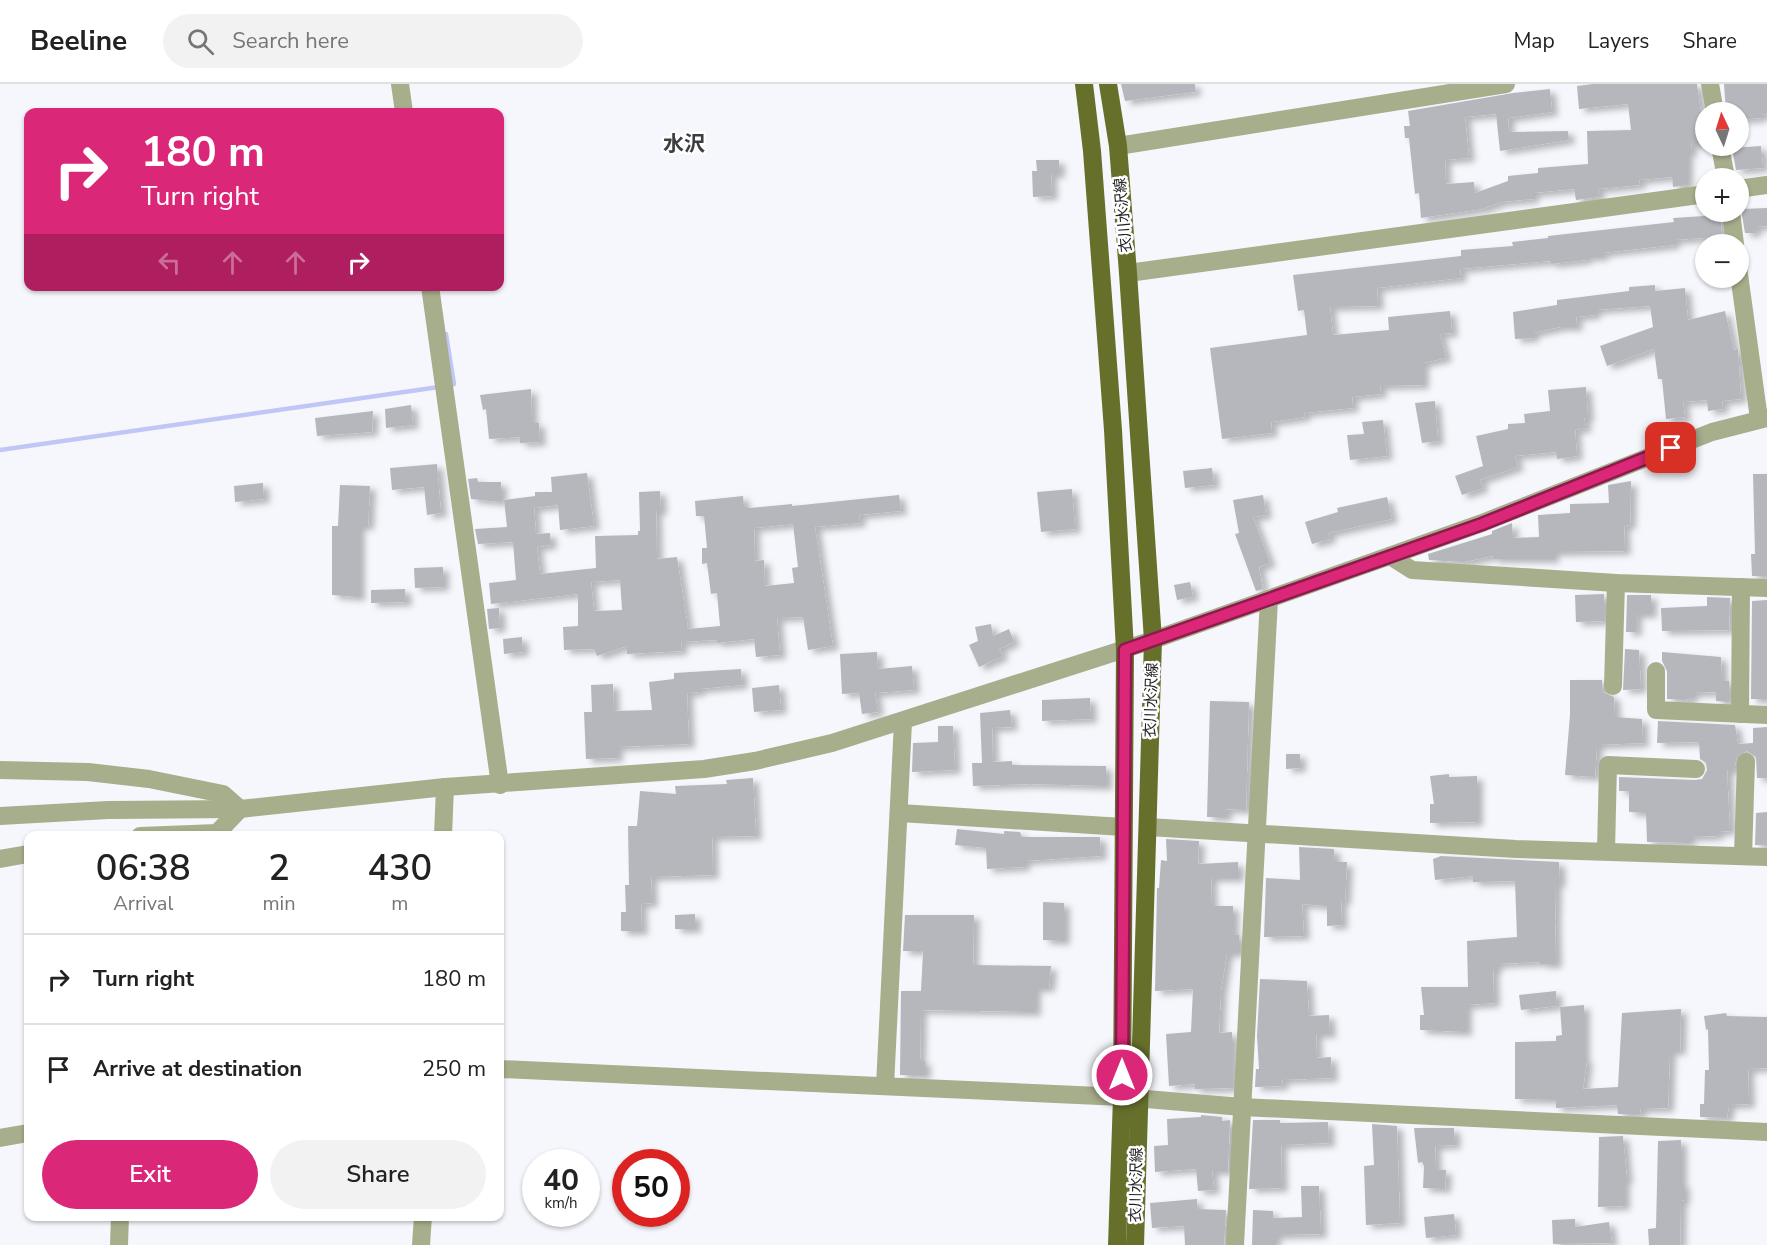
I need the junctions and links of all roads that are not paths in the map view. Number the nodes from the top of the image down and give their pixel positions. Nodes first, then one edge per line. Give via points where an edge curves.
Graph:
1 (400, 84) edge
2 (1084, 84) edge
3 (1108, 84) edge
4 (1506, 84) edge
5 (1710, 84) edge
6 (1713, 102) edge
7 (403, 108) edge
8 (1118, 146) junction
9 (1767, 185) edge
10 (1749, 187) edge
11 (1695, 196) edge
12 (1128, 273) junction
13 (1741, 288) edge
14 (431, 291) edge
15 (1763, 418) edge
16 (1390, 556) junction
17 (1616, 583) junction
18 (1741, 587) junction
19 (1767, 588) edge
20 (1269, 599) junction
21 (1153, 640) junction
22 (1125, 650) junction
23 (1656, 670) dead end
24 (1613, 686) dead end
25 (1740, 714) junction
26 (1767, 715) edge
27 (903, 722) junction
28 (1746, 762) dead end
29 (1696, 769) dead end
30 (0, 770) edge
31 (500, 785) junction
32 (445, 787) junction
33 (240, 809) junction
34 (900, 813) junction
35 (0, 816) edge
36 (1123, 827) junction
37 (1148, 827) junction
38 (219, 831) edge
39 (443, 831) edge
40 (1255, 834) junction
41 (1606, 851) junction
42 (24, 855) edge
43 (1743, 856) junction
44 (1767, 857) edge
45 (0, 859) edge
46 (504, 1069) edge
47 (885, 1086) junction
48 (1130, 1098) junction
49 (1242, 1107) junction
50 (1767, 1132) edge
51 (24, 1134) edge
52 (0, 1138) edge
53 (120, 1221) edge
54 (423, 1221) edge
55 (119, 1245) edge
56 (421, 1245) edge
57 (1117, 1245) edge
58 (1135, 1245) edge
59 (1235, 1245) edge

1 - 7 street
2 - 22 main road, 衣川水沢線 via 1113,430
3 - 8 main road, 衣川水沢線
4 - 8 street
5 - 6 street
8 - 12 main road, 衣川水沢線
9 - 10 street
11 - 12 street
12 - 21 main road, 衣川水沢線
13 - 15 street
14 - 31 street
15 - 16 street via 1712,432 1482,524
16 - 17 street via 1412,570
16 - 20 street
17 - 18 street
17 - 24 street
18 - 19 street
18 - 25 street
20 - 21 street
20 - 40 street
21 - 22 street
21 - 37 main road, 衣川水沢線
22 - 27 street
22 - 36 main road, 衣川水沢線
23 - 25 street via 1656,710
25 - 26 street
27 - 31 street via 832,743 704,769
27 - 34 street
28 - 43 street
29 - 41 street via 1608,765
30 - 33 street via 149,778 223,794
31 - 32 street
32 - 33 street
32 - 39 street
33 - 35 street
33 - 38 street
34 - 36 street
34 - 47 street
36 - 48 main road, 衣川水沢線
37 - 40 street
37 - 48 main road, 衣川水沢線
40 - 41 street
40 - 49 street
41 - 43 street
42 - 45 street
43 - 44 street
46 - 47 street
47 - 48 street
48 - 49 street
48 - 57 main road, 衣川水沢線
48 - 58 main road, 衣川水沢線
49 - 50 street
49 - 59 street
51 - 52 street
53 - 55 street
54 - 56 street

